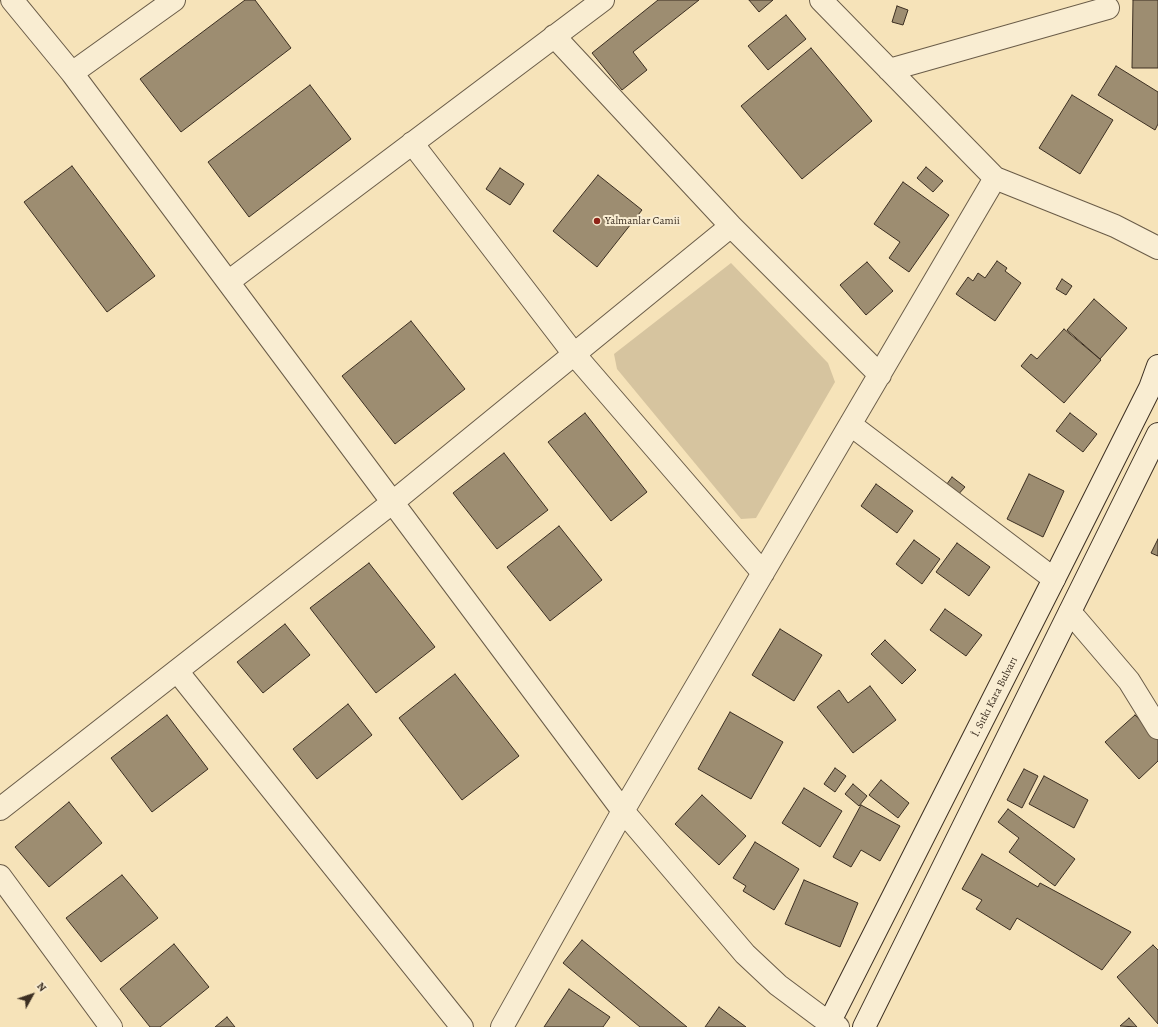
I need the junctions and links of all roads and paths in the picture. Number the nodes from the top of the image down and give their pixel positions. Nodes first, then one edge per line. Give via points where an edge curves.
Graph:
1 (12, 0) edge
2 (174, 0) edge
3 (603, 0) edge
4 (821, 0) edge
5 (1108, 8) dead end
6 (554, 36) junction
7 (889, 70) junction
8 (72, 74) junction
9 (412, 143) junction
10 (995, 178) junction
11 (732, 226) junction
12 (1158, 248) edge
13 (228, 282) junction
14 (574, 354) junction
15 (1158, 366) edge
16 (880, 375) junction
17 (851, 425) junction
18 (1158, 434) edge
19 (392, 502) junction
20 (763, 572) junction
21 (1054, 579) junction
22 (1070, 612) junction
23 (177, 671) junction
24 (1158, 728) edge
25 (0, 809) edge
26 (623, 811) junction
27 (0, 876) edge
28 (832, 1026) edge
29 (112, 1027) edge
30 (462, 1027) edge
31 (502, 1027) edge
32 (864, 1027) edge

1 - 8 street
2 - 8 street
3 - 6 street
4 - 7 street
5 - 7 street
6 - 9 street
6 - 11 street
7 - 10 street
8 - 13 street
9 - 13 street
9 - 14 street
10 - 12 street via 1115,226
10 - 16 street
11 - 14 street
11 - 16 street
13 - 19 street
14 - 19 street
14 - 20 street
15 - 21 street, İ. Sıtkı Kara Bulvarı via 1150,388
16 - 17 street
17 - 20 street
17 - 21 street
18 - 22 street
19 - 23 street
19 - 26 street
20 - 26 street
21 - 28 street, İ. Sıtkı Kara Bulvarı
22 - 24 street via 1129,681
22 - 32 street
23 - 25 street
23 - 30 street
26 - 28 street via 745,954 778,985
26 - 31 street
27 - 29 street

